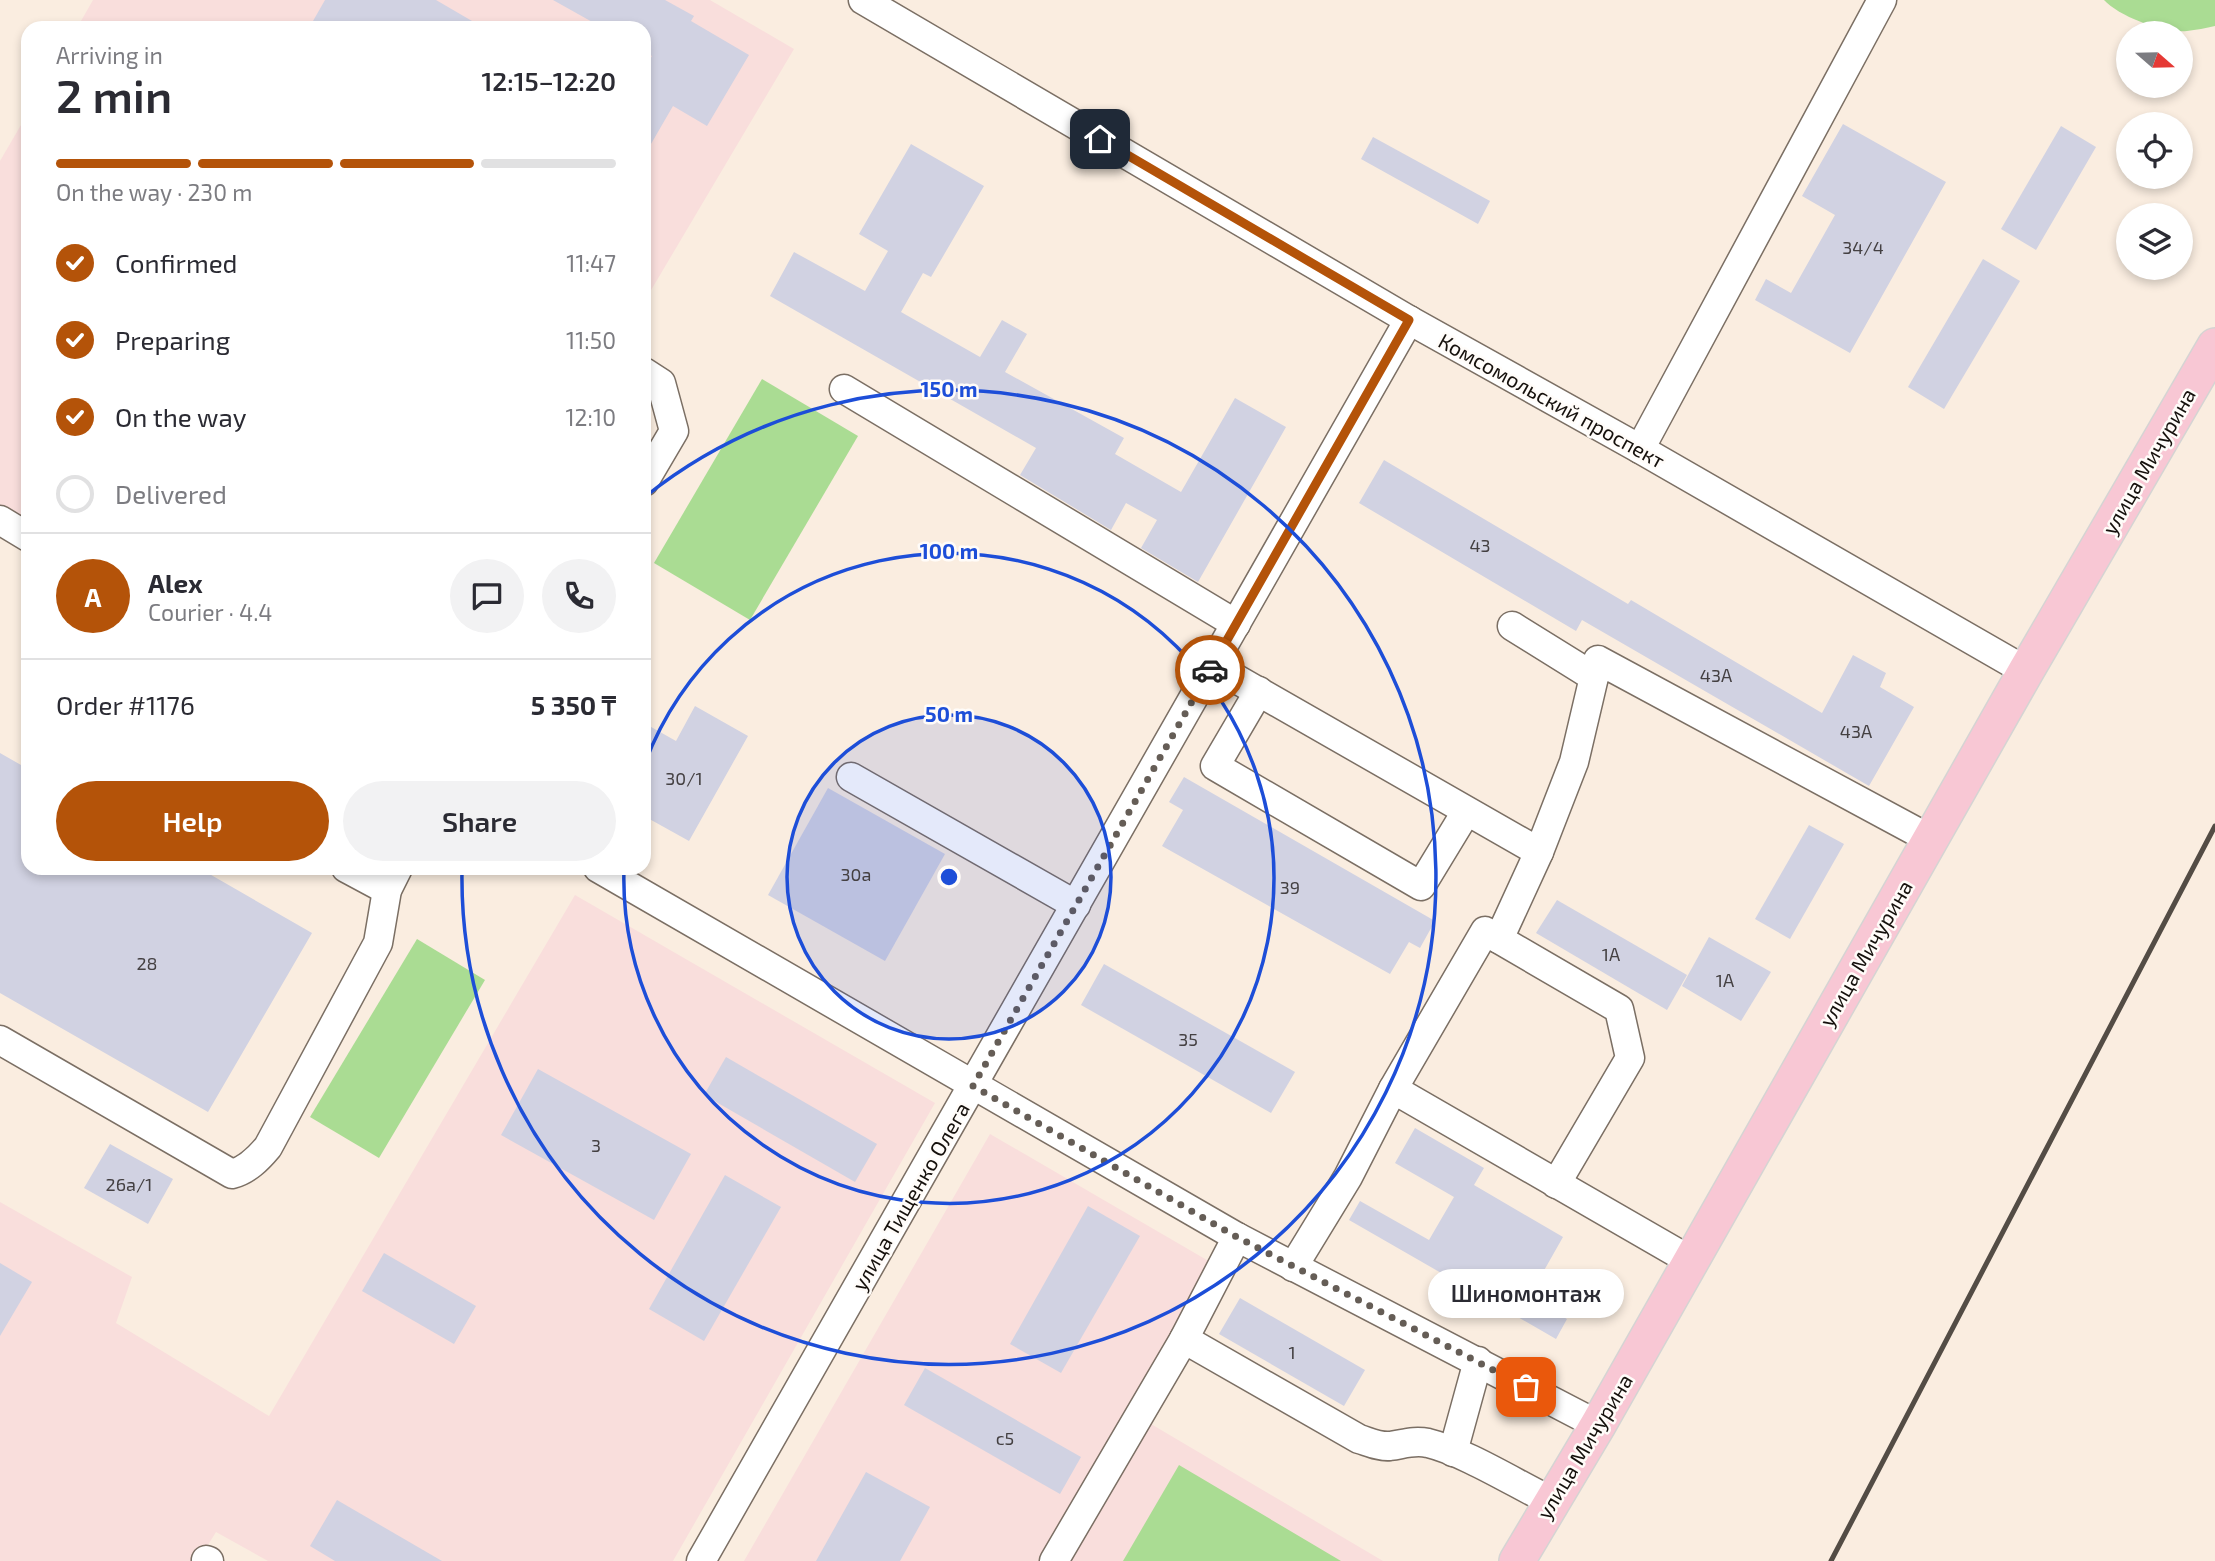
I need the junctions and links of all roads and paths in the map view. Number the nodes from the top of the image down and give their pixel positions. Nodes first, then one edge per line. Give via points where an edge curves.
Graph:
1 (863, 0) edge
2 (1882, 0) edge
3 (1409, 320) junction
4 (2215, 346) edge
5 (651, 377) edge
6 (844, 389) dead end
7 (1640, 449) junction
8 (651, 470) edge
9 (0, 520) edge
10 (21, 533) edge
11 (1236, 624) junction
12 (1512, 626) dead end
13 (1212, 665) junction
14 (2026, 671) junction
15 (1594, 677) junction
16 (1259, 691) junction
17 (851, 777) dead end
18 (1466, 812) junction
19 (1930, 839) junction
20 (1539, 852) junction
21 (610, 875) edge
22 (392, 879) edge
23 (1076, 905) junction
24 (1499, 939) junction
25 (0, 1040) edge
26 (973, 1086) junction
27 (1393, 1089) junction
28 (1556, 1184) junction
29 (1237, 1237) junction
30 (1691, 1261) junction
31 (1293, 1267) junction
32 (1184, 1339) junction
33 (1478, 1361) junction
34 (1598, 1425) junction
35 (1453, 1452) junction
36 (1551, 1502) junction
37 (701, 1561) edge
38 (1054, 1561) edge
39 (1517, 1561) edge

1 - 3 street, Комсомольский проспект
2 - 7 street
3 - 7 street, Комсомольский проспект
3 - 11 street, улица Тищенко Олега
4 - 14 main road, улица Мичурина
5 - 8 street via 661,383 674,431
6 - 11 street
7 - 14 street, Комсомольский проспект
9 - 10 street
11 - 13 street, улица Тищенко Олега
12 - 15 street
13 - 16 street
13 - 23 street, улица Тищенко Олега
14 - 19 main road, улица Мичурина
15 - 19 street via 1598,660
15 - 20 street via 1574,762
16 - 18 street
16 - 18 street via 1215,766 1261,793 1421,886
17 - 23 street
18 - 20 street
19 - 30 main road, улица Мичурина
20 - 24 street
21 - 26 street
22 - 25 street via 378,943 268,1147 240,1172 232,1174
23 - 26 street, улица Тищенко Олега
24 - 27 street via 1485,931
24 - 28 street via 1619,1009 1622,1018 1630,1058
26 - 29 street
26 - 37 street, улица Тищенко Олега
27 - 28 street
27 - 31 street via 1348,1177
28 - 30 street
29 - 31 street
29 - 32 street
30 - 34 main road, улица Мичурина
31 - 33 street
32 - 35 street via 1359,1439 1390,1446 1407,1441 1428,1443
32 - 38 street
33 - 34 street
33 - 35 street
34 - 36 main road, улица Мичурина
35 - 36 street
36 - 39 main road, улица Мичурина

